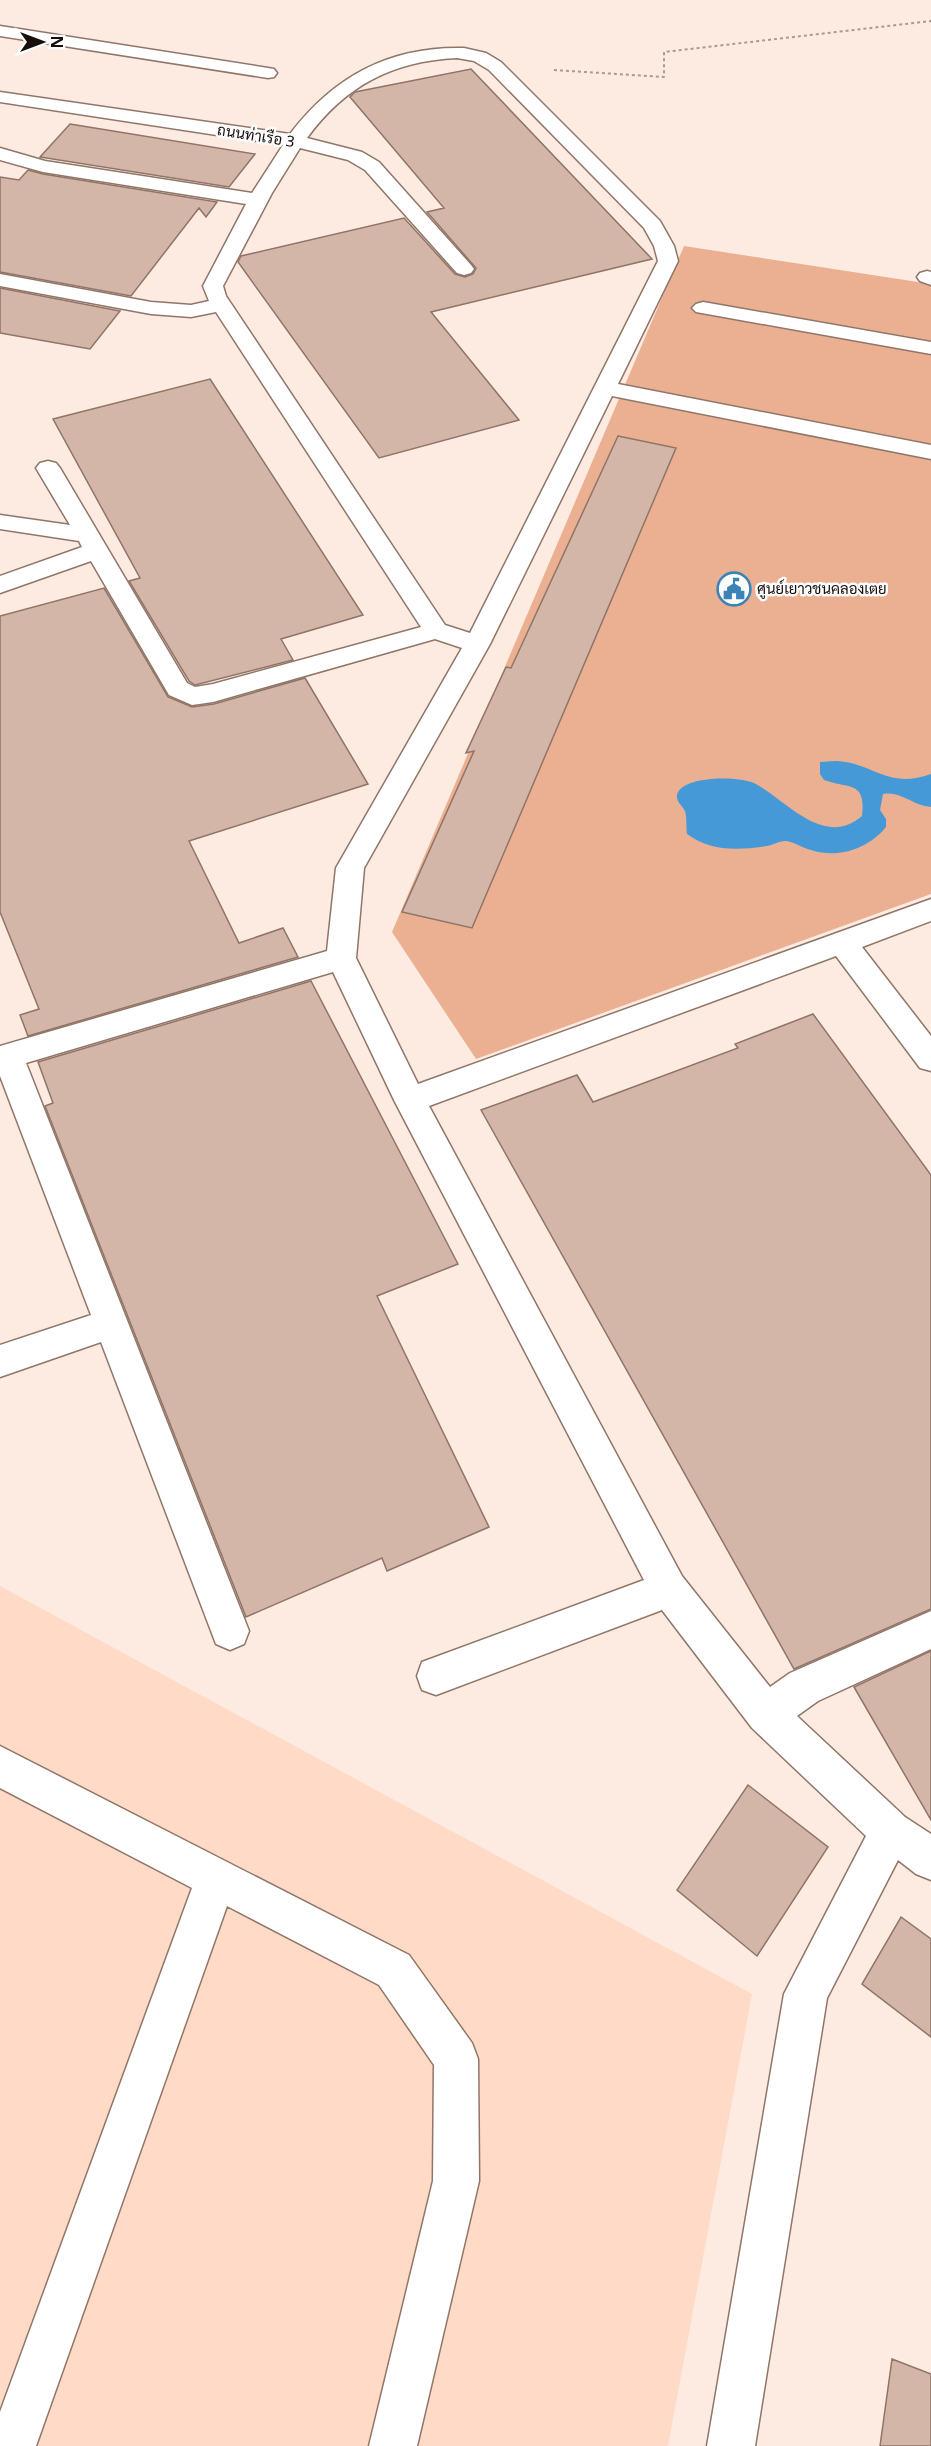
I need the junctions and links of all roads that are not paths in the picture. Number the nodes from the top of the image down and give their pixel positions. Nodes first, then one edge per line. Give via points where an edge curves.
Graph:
1 (0, 31) edge
2 (268, 73) dead end
3 (0, 97) edge
4 (296, 141) junction
5 (0, 154) edge
6 (256, 200) junction
7 (464, 269) dead end
8 (0, 280) edge
9 (221, 304) junction
10 (703, 308) dead end
11 (931, 348) edge
12 (606, 388) junction
13 (931, 452) edge
14 (48, 468) dead end
15 (0, 522) edge
16 (93, 542) junction
17 (0, 585) edge
18 (436, 631) junction
19 (477, 644) junction
20 (931, 910) edge
21 (842, 942) junction
22 (341, 958) junction
23 (4, 1044) edge
24 (931, 1059) edge
25 (410, 1100) junction
26 (111, 1323) junction
27 (0, 1361) edge
28 (669, 1589) junction
29 (230, 1630) dead end
30 (931, 1630) edge
31 (436, 1676) dead end
32 (766, 1714) junction
33 (0, 1766) edge
34 (891, 1831) junction
35 (931, 1859) edge
36 (216, 1879) junction
37 (12, 2446) edge
38 (393, 2446) edge
39 (730, 2446) edge

1 - 2 street
3 - 4 street, ถนนท่าเรือ 3
4 - 6 street
4 - 7 street, ถนนท่าเรือ 3 via 355,156 372,166
4 - 12 street via 322,106 341,90 386,65 411,57 473,53 486,58 653,225 664,246 668,261
5 - 6 street via 43,166
6 - 9 street via 213,286
8 - 9 street via 151,308 191,311
9 - 18 street
10 - 11 street
12 - 13 street
12 - 19 street
14 - 16 street
15 - 16 street
16 - 17 street
16 - 18 street via 178,689 192,696
18 - 19 street
19 - 22 street via 350,868
20 - 21 street
21 - 24 street
21 - 25 street
22 - 23 street
22 - 25 street
23 - 26 street
25 - 28 street
26 - 27 street
26 - 29 street
28 - 31 street
28 - 32 street
30 - 32 street via 804,1687
32 - 34 street
33 - 36 street
34 - 35 street
34 - 39 street via 806,1994
36 - 37 street
36 - 38 street via 394,1970 456,2060 456,2181

